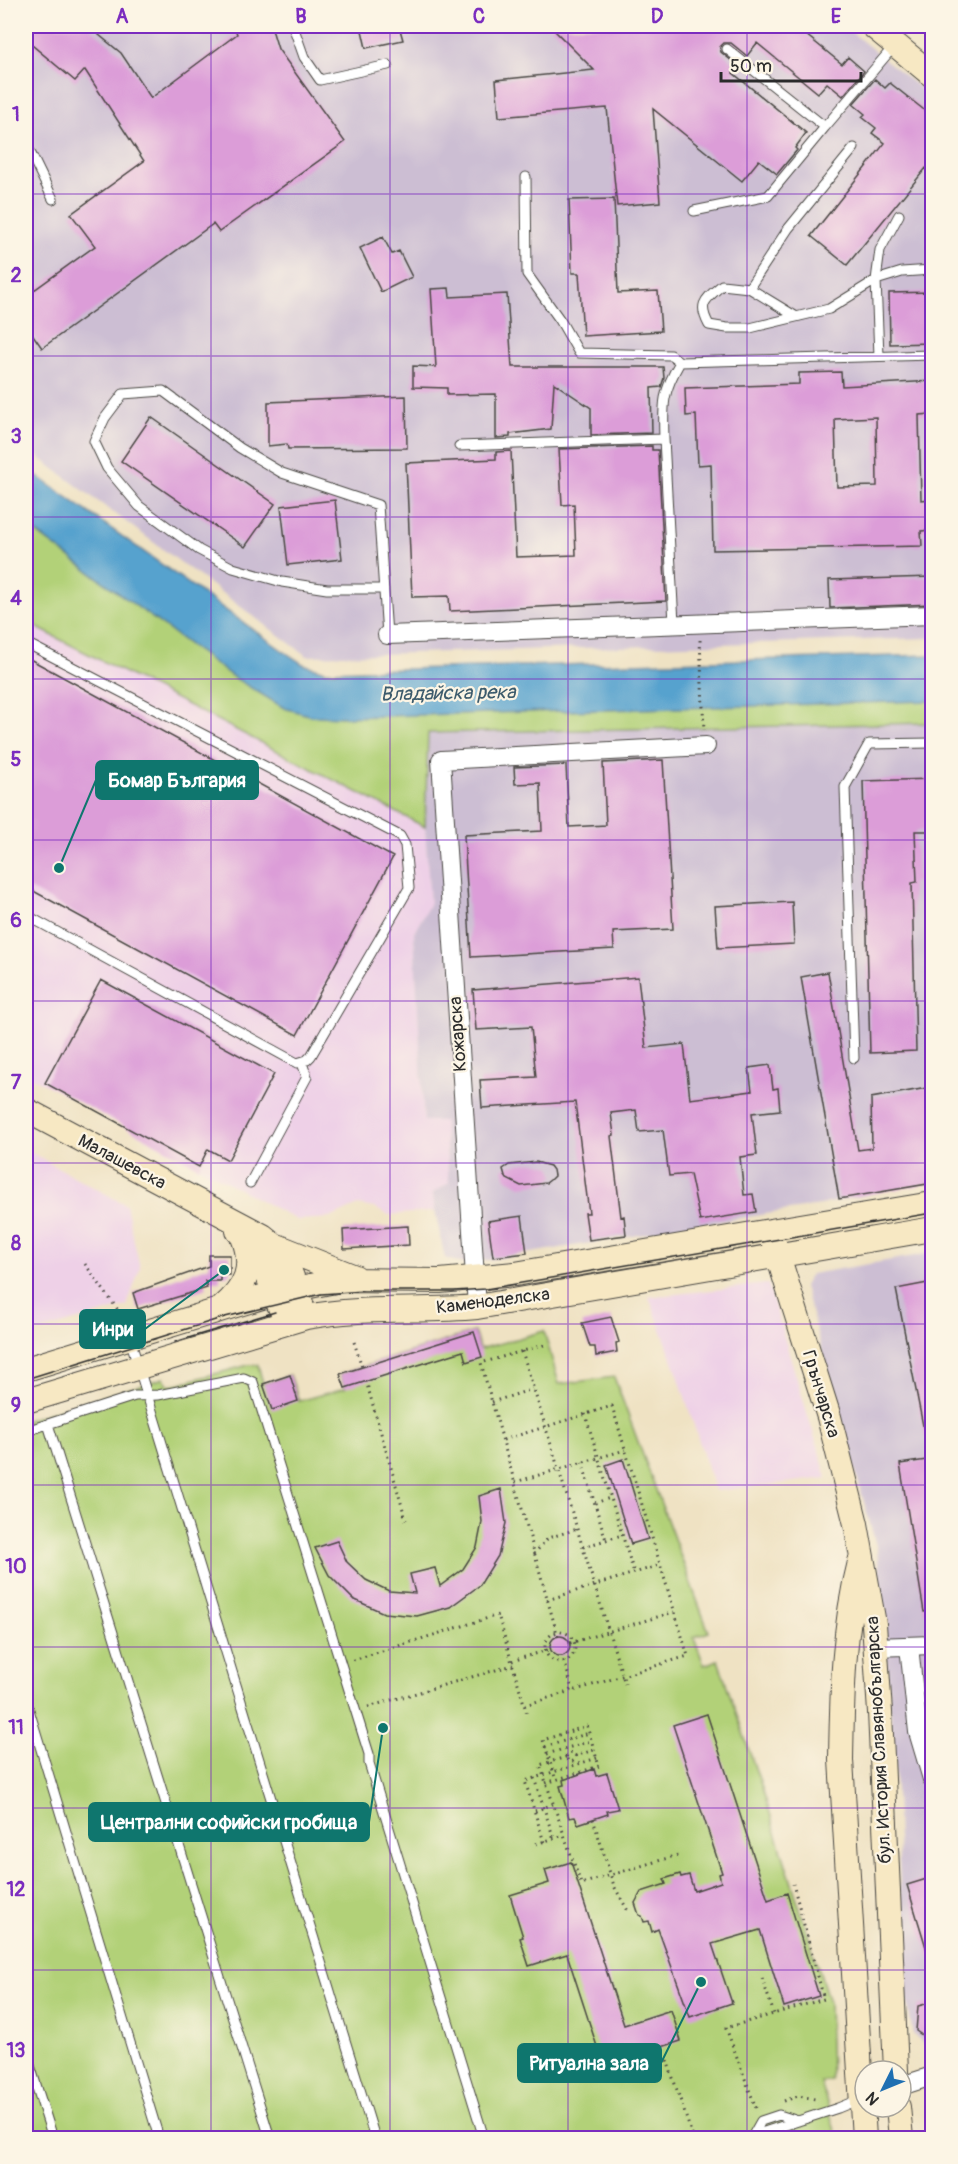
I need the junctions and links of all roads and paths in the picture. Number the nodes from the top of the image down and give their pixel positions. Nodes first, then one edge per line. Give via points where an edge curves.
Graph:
1 (293, 26) edge
2 (873, 26) edge
3 (927, 26) edge
4 (933, 26) edge
5 (895, 45) junction
6 (727, 49) dead end
7 (388, 65) dead end
8 (933, 75) edge
9 (825, 128) junction
10 (26, 137) edge
11 (854, 148) dead end
12 (526, 177) dead end
13 (53, 199) dead end
14 (694, 211) dead end
15 (899, 215) dead end
16 (933, 270) edge
17 (876, 280) junction
18 (749, 288) junction
19 (795, 316) junction
20 (933, 355) edge
21 (879, 356) junction
22 (680, 362) junction
23 (664, 439) junction
24 (459, 446) dead end
25 (384, 589) junction
26 (933, 615) edge
27 (674, 623) junction
28 (387, 635) joint
29 (700, 636) dead end
30 (26, 643) edge
31 (703, 716) dead end
32 (933, 743) edge
33 (706, 746) dead end
34 (26, 915) edge
35 (854, 1058) dead end
36 (303, 1063) junction
37 (26, 1110) edge
38 (250, 1183) dead end
39 (933, 1203) edge
40 (218, 1214) junction
41 (933, 1229) edge
42 (770, 1232) junction
43 (243, 1234) junction
44 (277, 1246) junction
45 (777, 1255) junction
46 (85, 1264) dead end
47 (475, 1279) junction
48 (366, 1280) junction
49 (286, 1291) junction
50 (477, 1307) junction
51 (222, 1308) junction
52 (296, 1319) junction
53 (126, 1327) junction
54 (354, 1342) dead end
55 (544, 1345) dead end
56 (522, 1351) junction
57 (138, 1366) junction
58 (362, 1367) dead end
59 (26, 1368) edge
60 (366, 1381) dead end
61 (534, 1388) junction
62 (147, 1395) junction
63 (26, 1401) edge
64 (492, 1402) junction
65 (585, 1414) junction
66 (48, 1424) junction
67 (546, 1427) junction
68 (26, 1431) edge
69 (503, 1440) junction
70 (626, 1450) junction
71 (599, 1457) junction
72 (582, 1462) junction
73 (559, 1469) junction
74 (514, 1482) junction
75 (611, 1498) junction
76 (595, 1503) junction
77 (406, 1520) dead end
78 (577, 1529) junction
79 (622, 1535) junction
80 (606, 1540) junction
81 (583, 1547) junction
82 (534, 1554) junction
83 (861, 1560) junction
84 (660, 1565) junction
85 (634, 1573) junction
86 (595, 1586) junction
87 (547, 1600) junction
88 (675, 1612) junction
89 (609, 1631) junction
90 (556, 1632) junction
91 (558, 1637) dead end
92 (572, 1643) junction
93 (933, 1644) edge
94 (909, 1646) junction
95 (876, 1647) junction
96 (551, 1649) dead end
97 (545, 1651) junction
98 (563, 1655) dead end
99 (564, 1661) junction
100 (512, 1663) junction
101 (341, 1664) junction
102 (622, 1676) junction
103 (625, 1684) dead end
104 (572, 1689) junction
105 (26, 1700) edge
106 (525, 1705) junction
107 (355, 1711) junction
108 (527, 1714) dead end
109 (589, 1733) junction
110 (563, 1734) junction
111 (565, 1741) junction
112 (592, 1741) junction
113 (545, 1747) junction
114 (594, 1749) junction
115 (568, 1750) junction
116 (547, 1754) junction
117 (575, 1756) junction
118 (566, 1757) junction
119 (597, 1758) junction
120 (550, 1762) junction
121 (573, 1763) junction
122 (553, 1772) junction
123 (578, 1774) junction
124 (544, 1775) junction
125 (534, 1778) junction
126 (933, 1779) edge
127 (556, 1780) junction
128 (546, 1783) junction
129 (554, 1804) junction
130 (544, 1808) junction
131 (535, 1811) junction
132 (593, 1820) dead end
133 (564, 1835) junction
134 (554, 1839) junction
135 (544, 1842) junction
136 (536, 1844) dead end
137 (681, 1854) dead end
138 (610, 1876) junction
139 (793, 1884) dead end
140 (627, 1911) dead end
141 (762, 1978) dead end
142 (774, 2014) junction
143 (26, 2053) edge
144 (861, 2059) edge
145 (895, 2059) edge
146 (667, 2060) dead end
147 (933, 2076) edge
148 (913, 2082) edge
149 (819, 2098) dead end
150 (853, 2102) edge
151 (778, 2103) dead end
152 (864, 2119) edge
153 (761, 2121) junction
154 (798, 2121) junction
155 (749, 2138) edge
156 (53, 2139) edge
157 (159, 2139) edge
158 (270, 2139) edge
159 (375, 2139) edge
160 (484, 2139) edge
161 (693, 2139) edge
162 (864, 2139) edge

1 - 7 lane via 304,57 320,80
2 - 5 street
3 - 4 lane
5 - 8 street
5 - 9 lane
6 - 9 lane
9 - 14 lane via 768,196
10 - 13 lane
11 - 18 lane via 788,229
12 - 22 lane via 527,274 579,353 671,355
15 - 17 lane via 880,250
16 - 17 lane via 902,272
17 - 19 lane via 829,309
17 - 21 lane
18 - 19 lane
18 - 19 lane via 722,285 713,293 702,312 709,325 750,328
20 - 21 lane
21 - 22 lane
22 - 23 lane via 663,403
23 - 24 lane
23 - 27 lane
25 - 25 lane via 378,505 282,473 240,448 163,391 123,394 105,418 94,441 107,468 139,506 198,550 233,568 282,582 327,589
25 - 28 lane
26 - 27 street
27 - 28 street
29 - 31 path
30 - 36 lane via 403,838 408,891 311,1056
32 - 35 lane via 869,744 844,787
33 - 47 street, Кожарска via 441,760
34 - 36 lane via 292,1061
36 - 38 lane via 307,1077
37 - 40 street, Малашевска
39 - 42 street, Каменоделска
40 - 43 street, Малашевска
40 - 44 street, Малашевска
41 - 45 street, Каменоделска
42 - 45 street, Грънчарска
42 - 47 street, Каменоделска
43 - 49 street, Малашевска
43 - 51 street via 248,1248 247,1274 241,1289
44 - 48 street
44 - 49 street, Малашевска via 290,1269
45 - 50 street, Каменоделска
45 - 83 street, Грънчарска via 829,1417
46 - 53 path
47 - 48 street, Каменоделска
47 - 50 street, Кожарска
48 - 49 street, Каменоделска via 342,1280
49 - 51 street, Каменоделска
49 - 52 street, Малашевска
50 - 52 street, Каменоделска via 351,1310
51 - 53 street, Каменоделска
52 - 57 street, Каменоделска
53 - 57 lane
53 - 59 street, Каменоделска
54 - 58 path
55 - 56 path
56 - 61 path
56 - 64 path via 481,1363
57 - 62 lane
57 - 63 street, Каменоделска
60 - 77 path
61 - 64 path
61 - 67 path
62 - 66 lane
62 - 101 lane via 244,1378 252,1382
62 - 159 lane
64 - 69 path
65 - 67 path
65 - 70 path via 612,1406
65 - 71 path
66 - 68 lane
66 - 158 lane
67 - 69 path
67 - 73 path
69 - 74 path
70 - 71 path
70 - 84 path
71 - 72 path
71 - 75 path
72 - 73 path
72 - 76 path
73 - 74 path
73 - 78 path
74 - 82 path
75 - 76 path
75 - 79 path
76 - 80 path
78 - 81 path
78 - 82 path via 548,1538
79 - 80 path
79 - 85 path
80 - 81 path
81 - 86 path
82 - 87 path
83 - 95 street, бул. История Славянобългарска
83 - 144 street, бул. История Славянобългарска via 846,1630 841,1749
84 - 85 path
84 - 88 path
85 - 86 path
86 - 87 path
86 - 89 path
87 - 90 path
88 - 89 path
88 - 102 path via 688,1656
89 - 92 path
89 - 102 path
90 - 91 path
90 - 92 path via 570,1636
90 - 97 path via 549,1636
92 - 99 path via 575,1650
93 - 94 street
94 - 95 street
94 - 126 street via 918,1732
95 - 145 street, бул. История Славянобългарска
96 - 97 path
97 - 99 path via 556,1661
97 - 100 path
98 - 99 path
99 - 104 path
100 - 101 path via 498,1615
100 - 106 path
100 - 107 path
101 - 107 lane
102 - 103 path
102 - 104 path
104 - 106 path
105 - 157 lane
106 - 108 path
107 - 160 lane
109 - 110 path via 587,1726
109 - 111 path
109 - 112 path
110 - 111 path
110 - 113 path via 543,1740
111 - 113 path
111 - 115 path
112 - 114 path
112 - 115 path
113 - 116 path
114 - 117 path
114 - 119 path
115 - 116 path
115 - 117 path
115 - 118 path
116 - 120 path
117 - 121 path
118 - 120 path
118 - 121 path
119 - 121 path
119 - 123 path via 599,1766
120 - 122 path
120 - 124 path via 540,1765
121 - 122 path
121 - 123 path
122 - 124 path
122 - 127 path
123 - 127 path
124 - 125 path
124 - 128 path
125 - 130 path
125 - 131 path via 525,1781
127 - 128 path
128 - 129 path
129 - 130 path
129 - 133 path
130 - 131 path
130 - 134 path
131 - 135 path
132 - 138 path
133 - 134 path
133 - 138 path via 581,1884
134 - 135 path
135 - 136 path
137 - 138 path
138 - 140 path
139 - 142 path via 824,1999
141 - 142 path
142 - 153 path via 726,2028
143 - 156 lane
146 - 161 path
147 - 148 street
149 - 151 path via 798,2096
150 - 154 lane
152 - 162 street, бул. История Славянобългарска
153 - 154 lane via 779,2115
153 - 155 lane
154 - 155 lane

